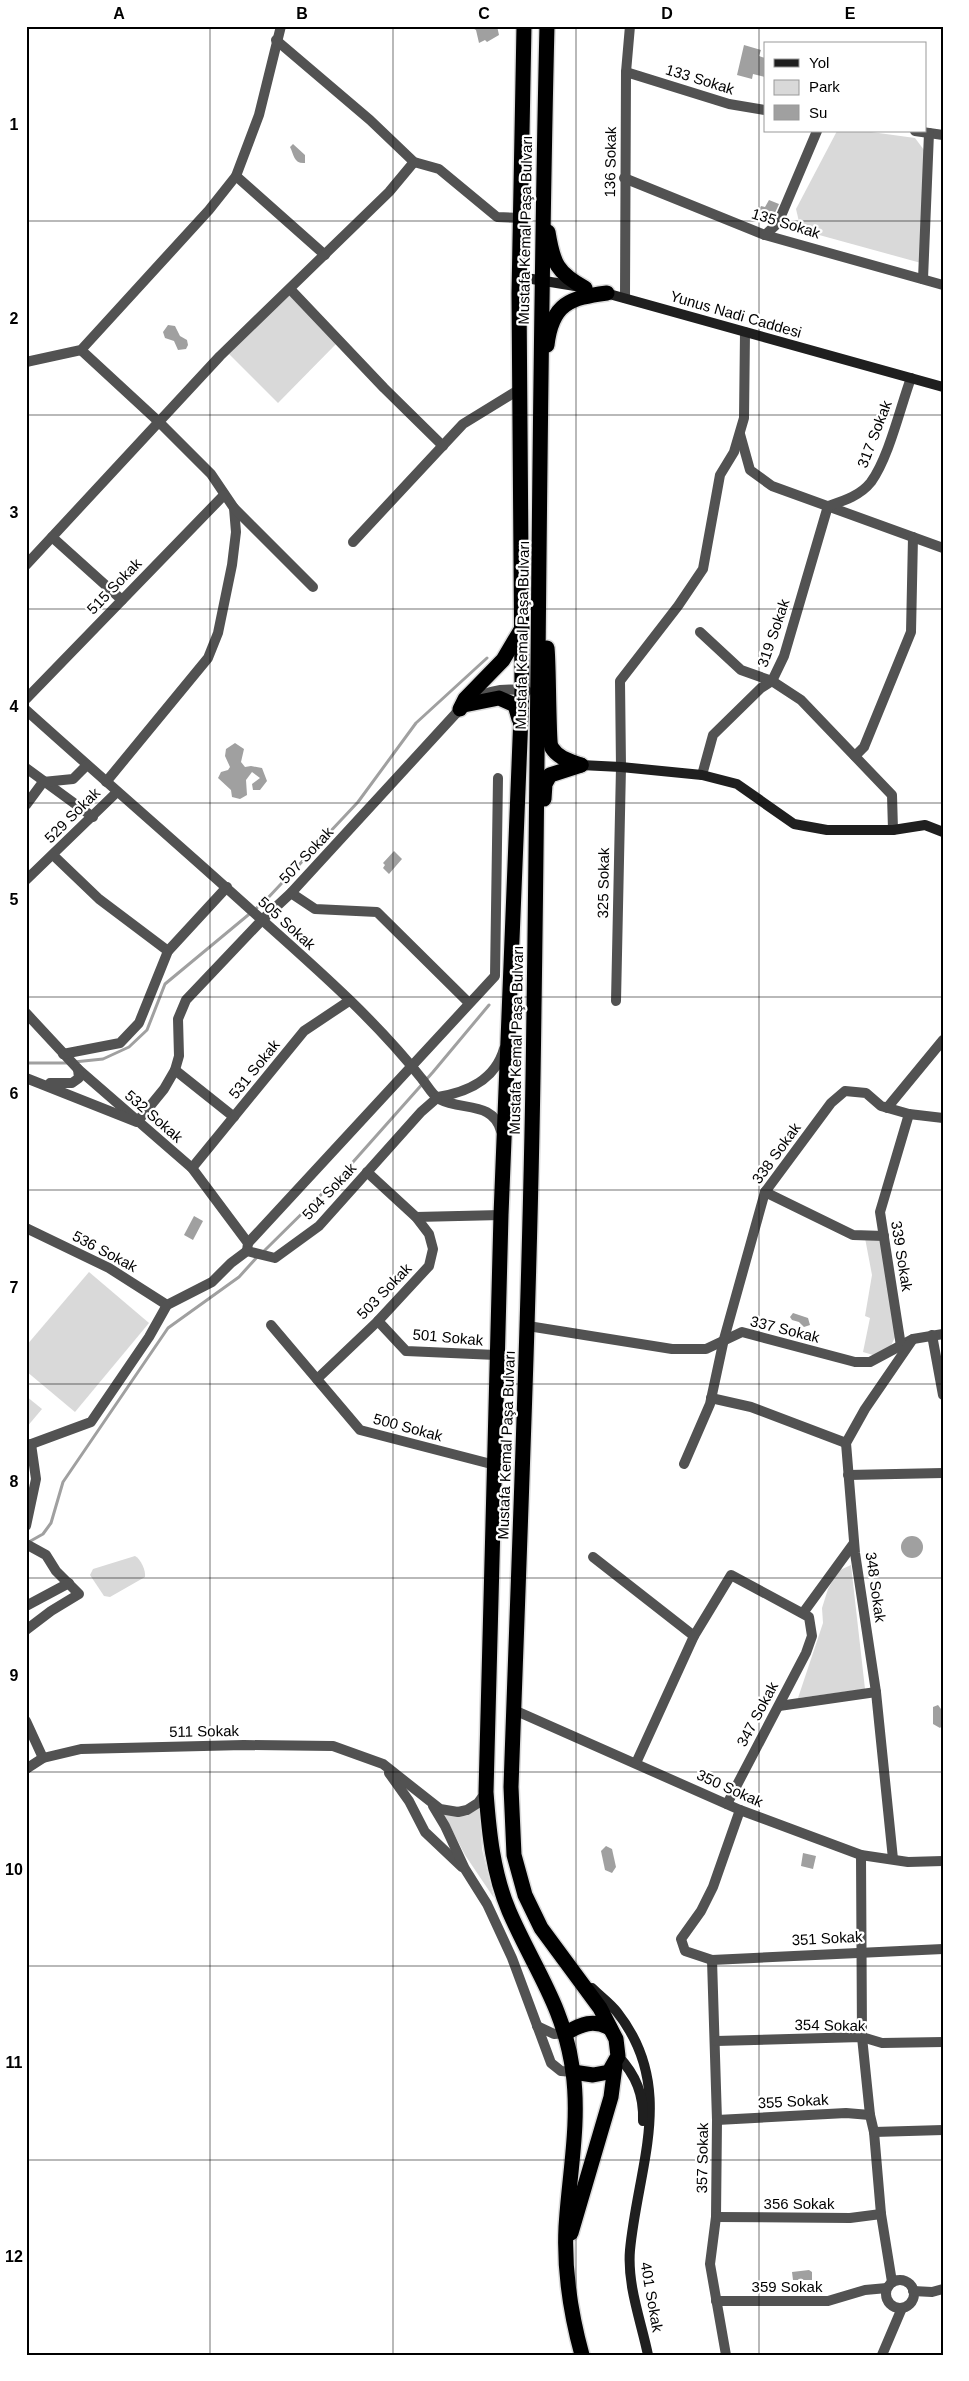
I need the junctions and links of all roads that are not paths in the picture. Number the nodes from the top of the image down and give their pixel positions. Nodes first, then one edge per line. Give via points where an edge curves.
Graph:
1 (281, 26) edge
2 (524, 26) edge
3 (547, 26) edge
4 (630, 26) edge
5 (276, 40) junction
6 (626, 72) junction
7 (764, 110) edge
8 (817, 132) edge
9 (922, 132) edge
10 (929, 133) junction
11 (943, 135) edge
12 (414, 162) junction
13 (236, 176) junction
14 (624, 178) junction
15 (543, 181) junction
16 (521, 218) junction
17 (765, 235) junction
18 (325, 255) junction
19 (520, 277) junction
20 (922, 279) junction
21 (541, 280) junction
22 (943, 285) edge
23 (290, 288) junction
24 (585, 288) junction
25 (607, 293) junction
26 (625, 298) junction
27 (745, 332) junction
28 (80, 350) junction
29 (26, 362) edge
30 (911, 378) junction
31 (943, 387) edge
32 (520, 389) junction
33 (542, 398) junction
34 (159, 422) junction
35 (740, 433) junction
36 (443, 446) junction
37 (224, 495) junction
38 (828, 506) junction
39 (234, 508) junction
40 (52, 537) junction
41 (913, 537) junction
42 (353, 542) dead end
43 (943, 548) edge
44 (26, 565) edge
45 (314, 587) dead end
46 (540, 594) junction
47 (122, 600) junction
48 (524, 625) junction
49 (700, 632) dead end
50 (772, 682) junction
51 (522, 690) junction
52 (538, 692) junction
53 (26, 699) edge
54 (462, 707) junction
55 (26, 710) edge
56 (521, 727) junction
57 (855, 756) junction
58 (87, 765) junction
59 (581, 765) junction
60 (621, 767) junction
61 (26, 768) edge
62 (702, 775) junction
63 (498, 778) dead end
64 (44, 782) junction
65 (106, 782) junction
66 (117, 792) junction
67 (26, 805) edge
68 (93, 817) junction
69 (893, 830) junction
70 (943, 832) edge
71 (54, 854) junction
72 (26, 880) edge
73 (227, 888) junction
74 (291, 893) junction
75 (263, 919) junction
76 (535, 925) junction
77 (168, 951) junction
78 (350, 1001) junction
79 (616, 1001) dead end
80 (468, 1003) junction
81 (26, 1013) edge
82 (509, 1031) junction
83 (943, 1040) edge
84 (62, 1054) junction
85 (412, 1067) junction
86 (78, 1069) junction
87 (175, 1070) junction
88 (26, 1078) edge
89 (39, 1082) junction
90 (437, 1098) junction
91 (886, 1108) junction
92 (909, 1114) junction
93 (234, 1117) junction
94 (943, 1118) edge
95 (137, 1122) junction
96 (504, 1141) junction
97 (192, 1168) junction
98 (367, 1172) junction
99 (765, 1192) junction
100 (500, 1215) junction
101 (416, 1217) junction
102 (26, 1228) edge
103 (884, 1236) junction
104 (247, 1247) junction
105 (167, 1305) junction
106 (378, 1321) junction
107 (271, 1326) dead end
108 (528, 1326) junction
109 (937, 1334) edge
110 (724, 1339) junction
111 (913, 1339) junction
112 (900, 1346) junction
113 (496, 1355) junction
114 (317, 1378) junction
115 (943, 1395) edge
116 (711, 1398) junction
117 (846, 1443) junction
118 (28, 1445) edge
119 (684, 1464) dead end
120 (495, 1465) junction
121 (943, 1473) edge
122 (848, 1475) junction
123 (31, 1478) edge
124 (26, 1526) edge
125 (854, 1543) junction
126 (29, 1549) edge
127 (593, 1557) dead end
128 (69, 1583) junction
129 (26, 1606) edge
130 (803, 1613) junction
131 (26, 1630) edge
132 (694, 1636) junction
133 (876, 1692) junction
134 (779, 1706) junction
135 (514, 1710) junction
136 (26, 1721) edge
137 (43, 1758) junction
138 (636, 1763) junction
139 (383, 1764) junction
140 (26, 1769) edge
141 (486, 1792) junction
142 (727, 1804) junction
143 (432, 1805) junction
144 (740, 1810) junction
145 (861, 1855) junction
146 (893, 1859) junction
147 (943, 1861) edge
148 (465, 1869) junction
149 (943, 1949) edge
150 (863, 1951) junction
151 (712, 1960) junction
152 (576, 1974) junction
153 (537, 2026) junction
154 (610, 2028) junction
155 (566, 2033) junction
156 (634, 2036) junction
157 (862, 2038) junction
158 (716, 2041) junction
159 (943, 2042) edge
160 (616, 2061) junction
161 (573, 2072) junction
162 (870, 2115) junction
163 (717, 2120) junction
164 (943, 2130) edge
165 (874, 2132) junction
166 (636, 2214) junction
167 (881, 2214) junction
168 (716, 2217) junction
169 (566, 2246) junction
170 (889, 2285) junction
171 (943, 2289) edge
172 (914, 2292) junction
173 (716, 2301) junction
174 (902, 2308) junction
175 (582, 2355) edge
176 (648, 2355) edge
177 (726, 2355) edge
178 (882, 2355) edge

1 - 5 street
2 - 16 highway, Mustafa Kemal Paşa Bulvarı
3 - 15 highway, Mustafa Kemal Paşa Bulvarı
4 - 6 street, 136 Sokak
5 - 12 street
5 - 13 street via 259,115
6 - 7 street, 133 Sokak via 729,104
6 - 14 street, 136 Sokak
8 - 17 street via 778,223
9 - 10 street
10 - 11 street
10 - 20 street
12 - 16 street via 439,169 497,216
12 - 18 street via 389,192
13 - 18 street
13 - 28 street
14 - 17 street, 135 Sokak
14 - 26 street, 136 Sokak
15 - 21 highway, Mustafa Kemal Paşa Bulvarı
15 - 24 highway via 554,260 565,277
16 - 19 highway, Mustafa Kemal Paşa Bulvarı
17 - 20 street, 135 Sokak
18 - 23 street
19 - 21 street, Yunus Nadi Caddesi
19 - 32 highway, Mustafa Kemal Paşa Bulvarı
20 - 22 street, 135 Sokak
21 - 24 street, Yunus Nadi Caddesi
21 - 33 highway, Mustafa Kemal Paşa Bulvarı
23 - 34 street via 220,356
23 - 36 street
24 - 25 street, Yunus Nadi Caddesi
25 - 26 street, Yunus Nadi Caddesi
25 - 33 highway via 566,302 556,316 549,333
26 - 27 street, Yunus Nadi Caddesi
27 - 30 street, Yunus Nadi Caddesi
27 - 35 street via 744,418
28 - 29 street
28 - 34 street
30 - 31 street, Yunus Nadi Caddesi
30 - 38 street, 317 Sokak via 882,461 870,483 851,498
32 - 36 street via 463,424
32 - 48 highway, Mustafa Kemal Paşa Bulvarı
33 - 46 highway, Mustafa Kemal Paşa Bulvarı
34 - 37 street via 211,474
34 - 40 street
35 - 38 street via 750,470 772,486
35 - 60 street, 325 Sokak via 734,452 720,475 703,569 620,682
36 - 42 street
37 - 39 street
37 - 47 street, 515 Sokak
38 - 41 street
38 - 50 street, 319 Sokak via 784,656
39 - 45 street
39 - 65 street via 236,532 232,565 218,633 208,658
40 - 44 street
40 - 47 street
41 - 43 street
41 - 57 street via 911,632 864,746
46 - 52 highway, Mustafa Kemal Paşa Bulvarı
46 - 59 highway via 549,670 550,746 558,756
47 - 53 street, 515 Sokak
48 - 51 highway, Mustafa Kemal Paşa Bulvarı
48 - 54 highway via 503,660 465,698
49 - 50 street via 741,670
50 - 57 street via 801,700
50 - 62 street, 319 Sokak via 761,688 713,735
51 - 52 street, 507 Sokak
51 - 54 street, 507 Sokak via 497,689 480,694
51 - 56 highway, Mustafa Kemal Paşa Bulvarı
52 - 76 highway, Mustafa Kemal Paşa Bulvarı
54 - 56 highway via 499,698 507,700 515,705
54 - 74 street, 507 Sokak
55 - 58 street, 505 Sokak
56 - 82 highway, Mustafa Kemal Paşa Bulvarı
57 - 69 street via 892,795
58 - 64 street via 73,779
58 - 65 street, 505 Sokak
59 - 60 street
59 - 76 highway via 550,775 545,784
60 - 62 street
60 - 79 street, 325 Sokak
61 - 64 street
62 - 69 street via 737,784 794,824 827,830
63 - 80 street via 495,976
64 - 67 street
64 - 68 street
65 - 66 street, 505 Sokak
66 - 68 street, 529 Sokak
66 - 73 street, 505 Sokak
68 - 71 street, 529 Sokak
69 - 70 street via 925,825
71 - 72 street, 529 Sokak
71 - 77 street via 99,899
73 - 75 street, 505 Sokak
73 - 77 street
74 - 75 street, 507 Sokak
74 - 80 street via 315,909 377,912
75 - 78 street, 505 Sokak
75 - 87 street, 507 Sokak via 186,1000 178,1019 179,1056
76 - 108 highway, Mustafa Kemal Paşa Bulvarı
77 - 84 street via 139,1023 120,1042
78 - 85 street, 505 Sokak
78 - 93 street, 531 Sokak via 304,1032
80 - 85 street
81 - 84 street, 532 Sokak
82 - 90 street via 502,1057 488,1077 455,1095
82 - 96 highway, Mustafa Kemal Paşa Bulvarı
83 - 91 street
84 - 86 street, 532 Sokak
85 - 90 street, 505 Sokak
85 - 104 street
86 - 89 street via 79,1078 72,1083
86 - 95 street, 532 Sokak
87 - 93 street
87 - 95 street, 507 Sokak
88 - 89 street
89 - 95 street
90 - 96 street via 485,1109 499,1122
90 - 98 street, 504 Sokak
91 - 92 street, 338 Sokak
91 - 99 street, 338 Sokak via 866,1092 845,1091 831,1103
92 - 94 street, 338 Sokak
92 - 103 street, 339 Sokak via 880,1212
93 - 97 street, 531 Sokak
95 - 97 street, 532 Sokak
96 - 100 highway, Mustafa Kemal Paşa Bulvarı
97 - 104 street, 532 Sokak
98 - 101 street, 503 Sokak
98 - 104 street, 504 Sokak via 319,1226 275,1258
99 - 103 street via 853,1235
99 - 110 street, 338 Sokak
100 - 101 street
100 - 113 highway, Mustafa Kemal Paşa Bulvarı
101 - 106 street, 503 Sokak via 429,1234 432,1249 429,1266
102 - 105 street, 536 Sokak via 109,1268
103 - 112 street, 339 Sokak
104 - 105 street via 212,1282
105 - 118 street via 91,1422
106 - 113 street, 501 Sokak via 406,1351
106 - 114 street, 503 Sokak
107 - 114 street, 500 Sokak
108 - 110 street, 337 Sokak via 672,1349 706,1349
108 - 135 highway, Mustafa Kemal Paşa Bulvarı
109 - 111 street, 337 Sokak
109 - 115 street
110 - 112 street, 337 Sokak via 742,1332 855,1362 870,1362
110 - 116 street, 338 Sokak
111 - 112 street, 337 Sokak
111 - 117 street via 865,1408
113 - 120 highway, Mustafa Kemal Paşa Bulvarı
114 - 120 street, 500 Sokak via 360,1430
116 - 117 street via 752,1407
116 - 119 street, 338 Sokak
117 - 122 street, 348 Sokak
118 - 123 street
120 - 141 highway, Mustafa Kemal Paşa Bulvarı
121 - 122 street
122 - 125 street, 348 Sokak
123 - 124 street
125 - 130 street
125 - 133 street, 348 Sokak
126 - 128 street via 46,1555 56,1572
127 - 132 street
128 - 129 street
128 - 131 street via 80,1594
130 - 132 street via 731,1575
130 - 134 street, 347 Sokak via 810,1617 812,1636
132 - 138 street
133 - 134 street
133 - 146 street, 348 Sokak
134 - 142 street, 347 Sokak
135 - 138 street, 350 Sokak
135 - 152 highway, Mustafa Kemal Paşa Bulvarı via 511,1787 514,1854 525,1895 541,1928
136 - 137 street
137 - 139 street, 511 Sokak via 81,1749 333,1746
137 - 140 street, 511 Sokak
138 - 142 street, 350 Sokak
139 - 143 street, 511 Sokak
139 - 148 street, 511 Sokak via 409,1801 425,1832
141 - 143 street, 511 Sokak via 467,1810 449,1811
141 - 155 highway, Mustafa Kemal Paşa Bulvarı via 489,1837 497,1875 509,1911 547,1985
142 - 144 street, 350 Sokak
143 - 148 street, 511 Sokak
144 - 145 street, 350 Sokak
144 - 151 street via 713,1886 701,1911 681,1939 685,1951
145 - 146 street, 350 Sokak
145 - 150 street
146 - 147 street, 350 Sokak
148 - 153 street, 511 Sokak via 487,1904 512,1958
149 - 150 street, 351 Sokak
150 - 151 street, 351 Sokak
150 - 157 street
151 - 158 street, 357 Sokak
152 - 154 highway, Mustafa Kemal Paşa Bulvarı
152 - 156 street via 616,2010
153 - 155 street via 554,2034
153 - 161 street, 511 Sokak via 551,2063 561,2071
154 - 155 highway via 599,2022 583,2023
154 - 156 street via 624,2029
154 - 160 highway via 616,2039
155 - 161 highway
156 - 166 street via 646,2065 651,2101
157 - 158 street, 354 Sokak
157 - 159 street, 354 Sokak via 882,2043
157 - 162 street
158 - 163 street, 357 Sokak
160 - 161 highway via 609,2072 593,2075
160 - 166 street via 630,2068 643,2102
160 - 169 highway via 612,2097
161 - 169 highway via 576,2102
162 - 163 street, 355 Sokak via 846,2113
162 - 165 street
163 - 168 street, 357 Sokak
164 - 165 street
165 - 167 street
166 - 176 street, 401 Sokak via 630,2276
167 - 168 street, 356 Sokak via 850,2218
167 - 170 street
168 - 173 street, 357 Sokak via 710,2264
169 - 175 highway via 574,2320
170 - 172 street via 901,2280
170 - 173 street, 359 Sokak via 828,2301
170 - 174 street via 886,2298 892,2306
171 - 172 street
172 - 174 street via 913,2299
173 - 177 street, 357 Sokak
174 - 178 street

